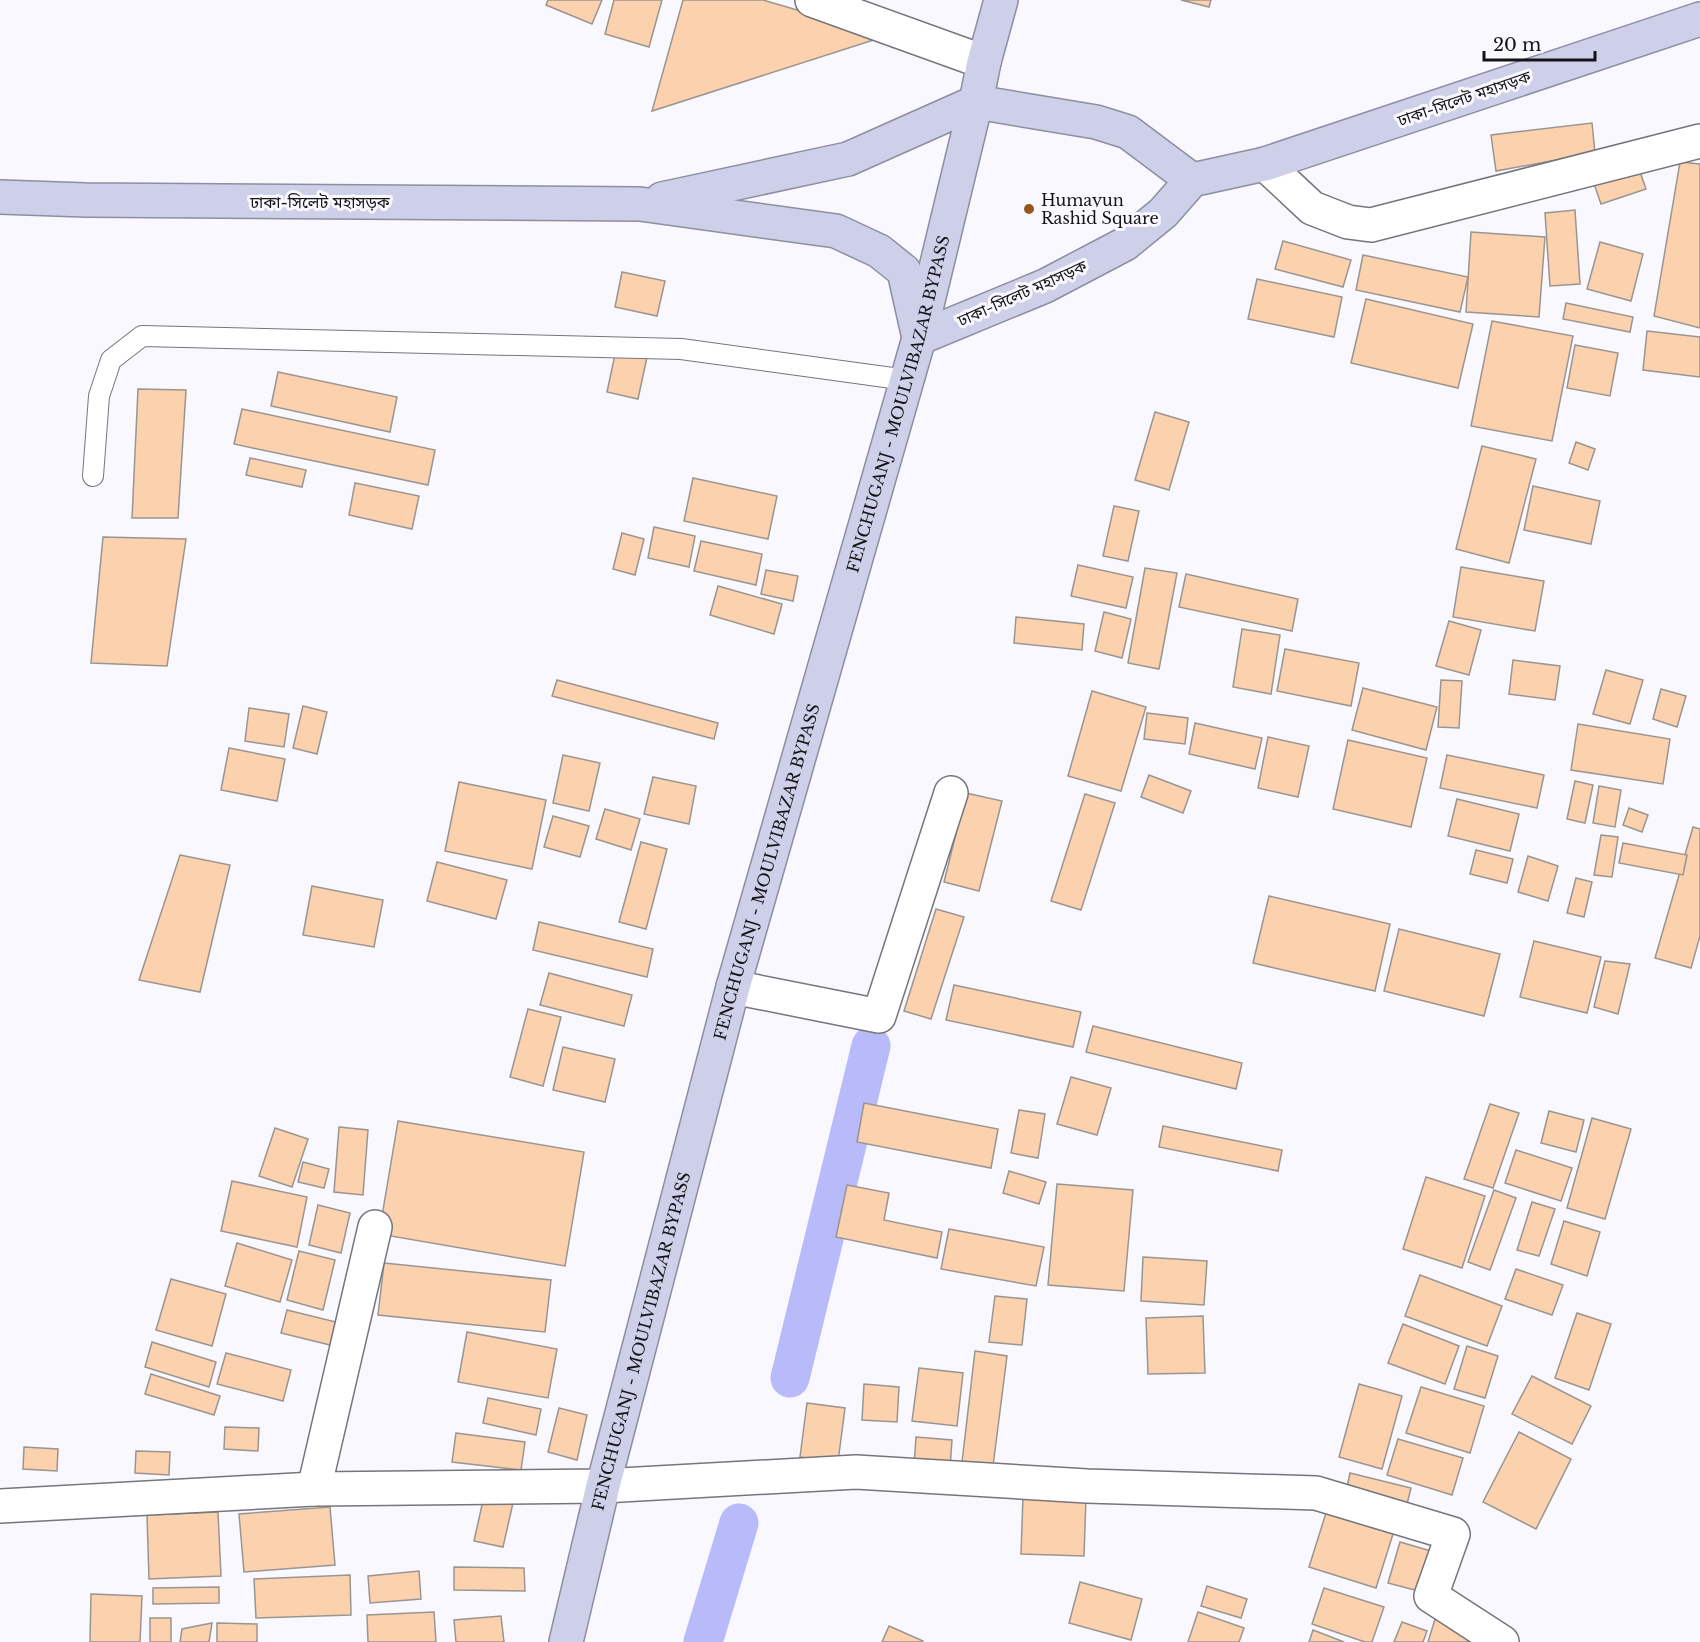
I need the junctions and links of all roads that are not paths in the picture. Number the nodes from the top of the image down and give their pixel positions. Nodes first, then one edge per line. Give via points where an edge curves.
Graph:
1 (812, 0) edge
2 (1001, 0) edge
3 (1700, 19) edge
4 (984, 62) junction
5 (976, 102) junction
6 (1700, 141) edge
7 (1265, 164) junction
8 (1192, 180) junction
9 (0, 197) edge
10 (639, 204) junction
11 (919, 338) junction
12 (907, 380) junction
13 (93, 476) dead end
14 (951, 793) dead end
15 (733, 987) junction
16 (375, 1227) dead end
17 (603, 1486) junction
18 (314, 1489) junction
19 (0, 1506) edge
20 (566, 1642) edge
21 (1502, 1642) edge

1 - 4 street
2 - 4 highway, FENCHUGANJ - MOULVIBAZAR BYPASS
3 - 7 highway, ঢাকা-সিলেট মহাসড়ক
4 - 5 highway, FENCHUGANJ - MOULVIBAZAR BYPASS
5 - 8 highway via 1096,122 1128,132
5 - 10 highway, ঢাকা-সিলেট মহাসড়ক via 848,159
5 - 11 highway, FENCHUGANJ - MOULVIBAZAR BYPASS
6 - 7 street via 1371,225 1347,222 1312,208
7 - 8 highway, ঢাকা-সিলেট মহাসড়ক
8 - 11 highway, ঢাকা-সিলেট মহাসড়ক via 1163,213 1125,244 1045,286
9 - 10 highway, ঢাকা-সিলেট মহাসড়ক
10 - 11 highway, ঢাকা-সিলেট মহাসড়ক via 836,231 879,251 904,272
11 - 12 highway, FENCHUGANJ - MOULVIBAZAR BYPASS
12 - 13 lane via 681,349 142,336 111,360 99,396
12 - 15 highway, FENCHUGANJ - MOULVIBAZAR BYPASS
14 - 15 street via 879,1016
15 - 17 highway, FENCHUGANJ - MOULVIBAZAR BYPASS
16 - 18 street
17 - 18 street
17 - 20 highway, FENCHUGANJ - MOULVIBAZAR BYPASS
17 - 21 street via 856,1472 1087,1486 1316,1493 1453,1534 1431,1596
18 - 19 street

